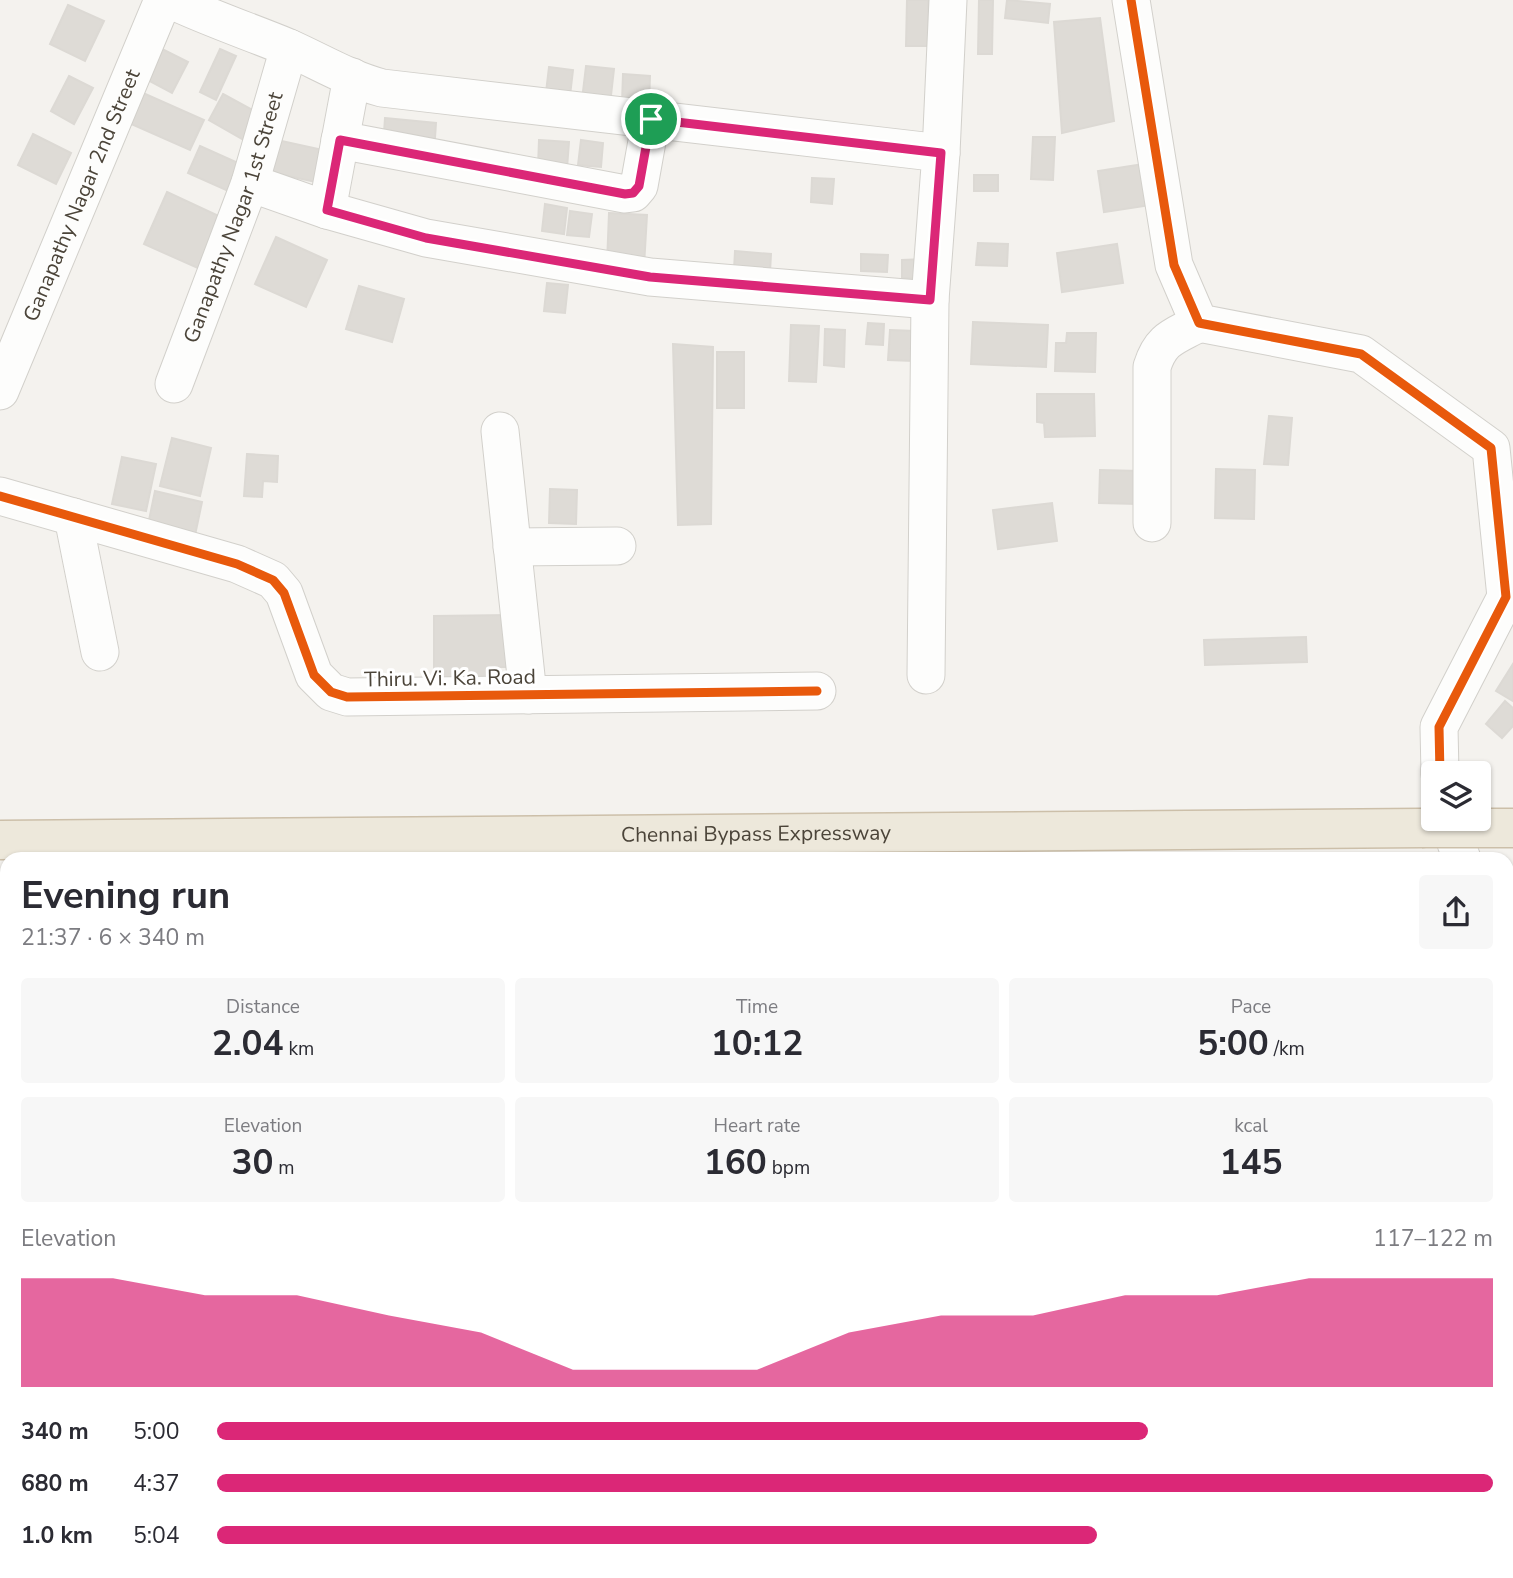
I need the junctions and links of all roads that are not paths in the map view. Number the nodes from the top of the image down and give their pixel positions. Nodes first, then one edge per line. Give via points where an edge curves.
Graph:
1 (163, 0) edge
2 (948, 0) edge
3 (1131, 0) edge
4 (193, 5) edge
5 (289, 48) junction
6 (352, 77) junction
7 (651, 119) junction
8 (340, 140) junction
9 (941, 153) junction
10 (250, 183) junction
11 (327, 210) junction
12 (930, 300) junction
13 (1199, 323) junction
14 (174, 384) dead end
15 (0, 391) edge
16 (500, 431) dead end
17 (0, 496) edge
18 (73, 517) junction
19 (1152, 523) dead end
20 (617, 546) dead end
21 (512, 547) junction
22 (100, 652) dead end
23 (926, 675) dead end
24 (817, 691) dead end
25 (528, 695) junction
26 (1440, 761) edge
27 (1421, 823) edge
28 (1491, 827) edge
29 (1513, 828) edge
30 (1440, 831) edge
31 (0, 840) edge
32 (1457, 852) edge

1 - 15 street, Ganapathy Nagar 2nd Street
2 - 9 street
3 - 13 street via 1174,265
4 - 5 street
5 - 6 street
5 - 10 street, Ganapathy Nagar 1st Street
6 - 7 street via 382,88
6 - 8 street
7 - 8 street via 639,186 625,194
7 - 9 street
8 - 11 street
9 - 12 street
10 - 11 street
10 - 14 street, Ganapathy Nagar 1st Street
11 - 12 street via 426,238 650,277
12 - 23 street
13 - 19 street via 1167,341 1157,351 1152,367
13 - 26 street via 1361,354 1491,448 1506,597 1439,727
16 - 21 street
17 - 18 street, Thiru. Vi. Ka. Road
18 - 22 street
18 - 25 street, Thiru. Vi. Ka. Road via 273,580 284,593 314,675 331,692 365,698
20 - 21 street
21 - 25 street
24 - 25 street, Thiru. Vi. Ka. Road
27 - 31 highway, Chennai Bypass Expressway
28 - 29 highway, Chennai Bypass Expressway, bridge
30 - 32 street

